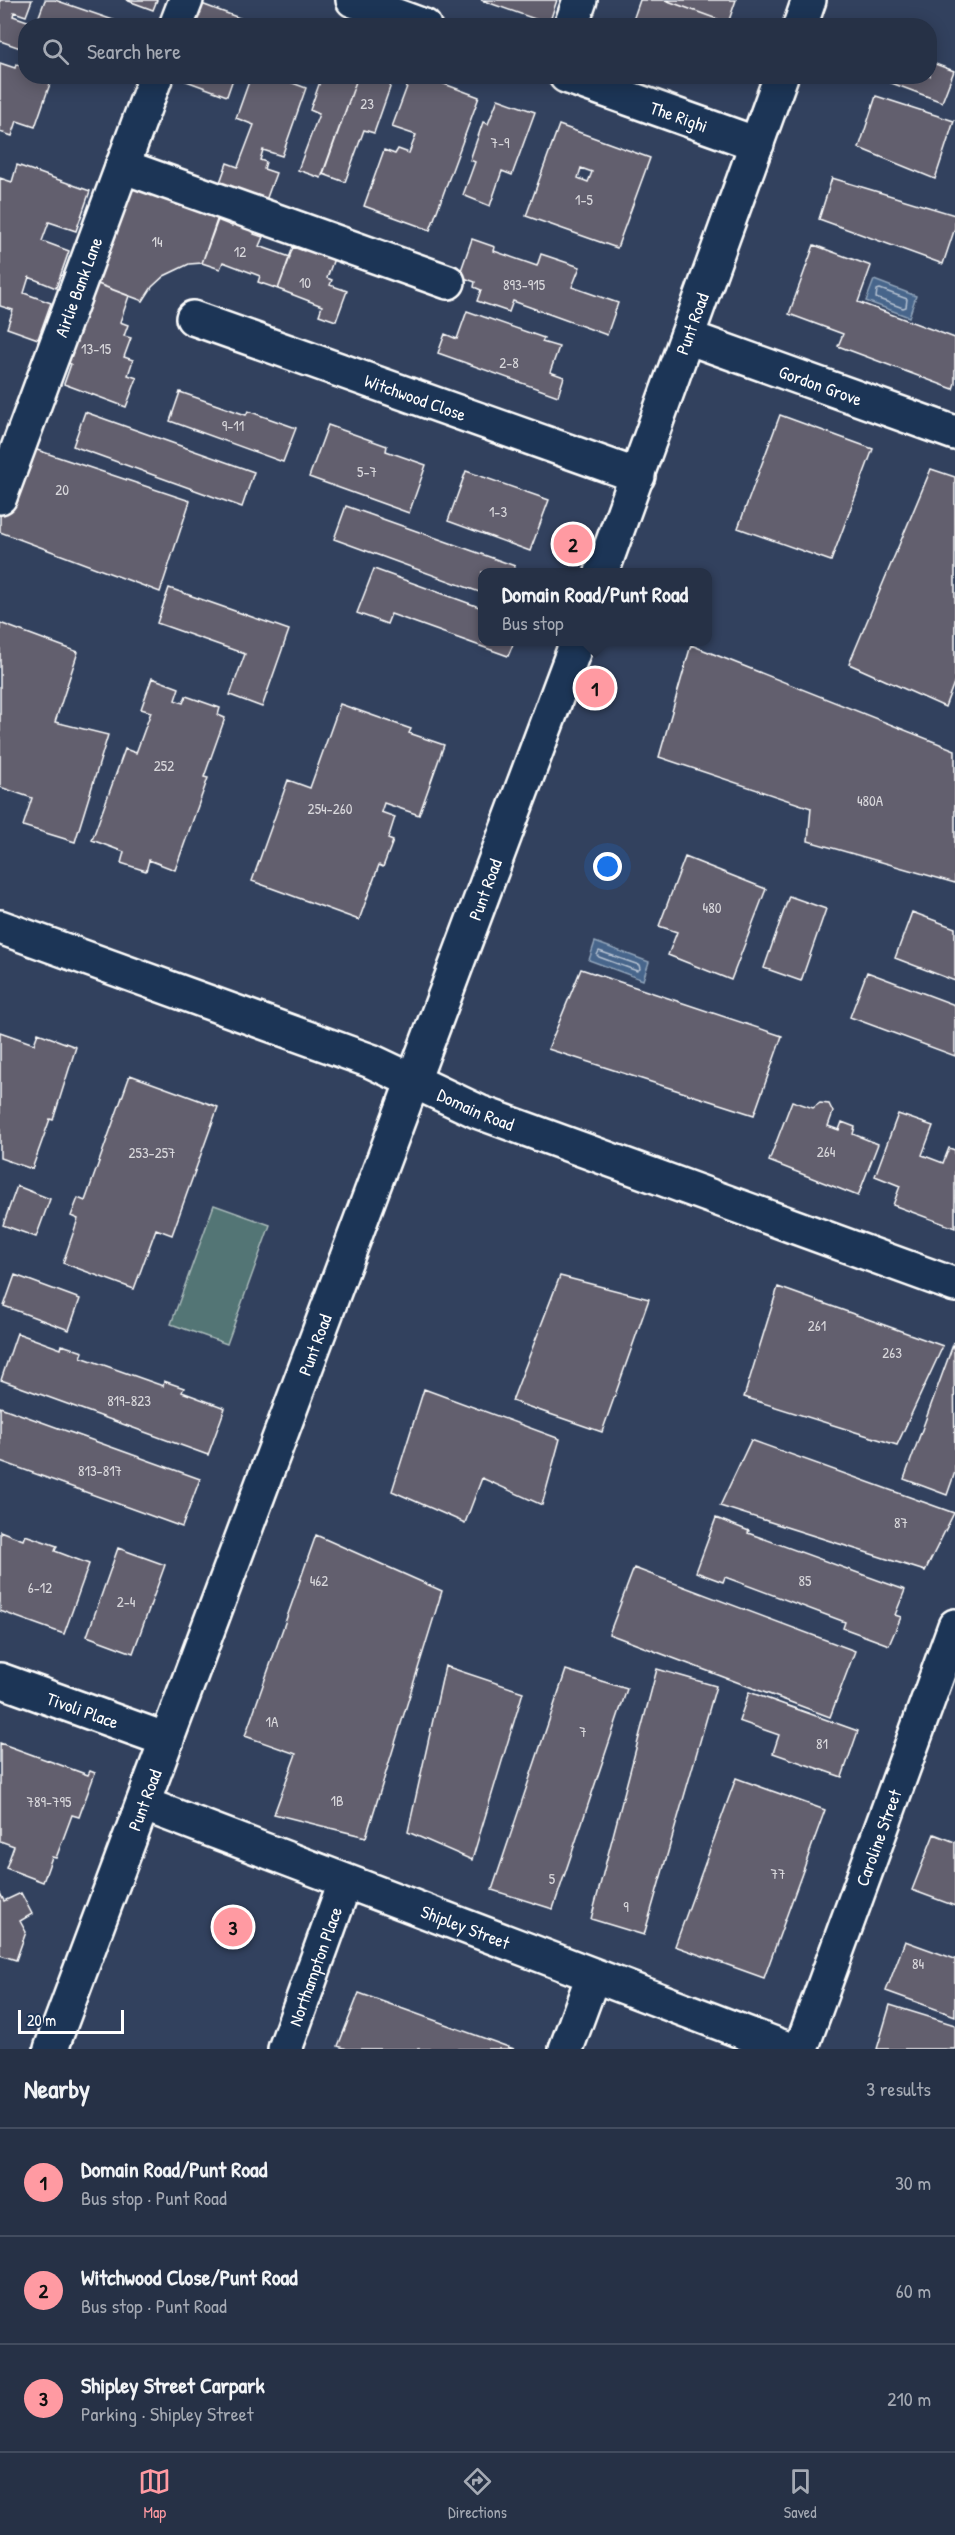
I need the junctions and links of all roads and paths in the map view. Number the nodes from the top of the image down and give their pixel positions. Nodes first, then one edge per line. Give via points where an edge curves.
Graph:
1 (186, 0) edge
2 (580, 0) edge
3 (809, 0) edge
4 (373, 4) edge
5 (179, 18) edge
6 (405, 18) edge
7 (574, 18) edge
8 (803, 18) edge
9 (153, 84) edge
10 (588, 84) edge
11 (778, 84) edge
12 (757, 144) junction
13 (122, 166) junction
14 (448, 282) dead end
15 (193, 318) dead end
16 (687, 337) junction
17 (955, 433) edge
18 (638, 476) junction
19 (0, 497) edge
20 (604, 568) edge
21 (576, 646) edge
22 (0, 927) edge
23 (413, 1082) junction
24 (955, 1285) edge
25 (955, 1626) edge
26 (0, 1680) edge
27 (167, 1740) junction
28 (142, 1804) junction
29 (345, 1882) junction
30 (593, 1976) junction
31 (51, 2049) edge
32 (285, 2049) edge
33 (566, 2049) edge
34 (788, 2049) edge
35 (801, 2049) edge

1 - 5 main road
2 - 7 main road
3 - 8 main road
4 - 6 main road
9 - 13 main road, Airlie Bank Lane
10 - 12 main road, The Righi
11 - 12 main road, Punt Road
12 - 16 main road, Punt Road
13 - 14 main road
13 - 19 main road, Airlie Bank Lane
15 - 18 main road, Witchwood Close
16 - 17 main road, Gordon Grove
16 - 18 main road, Punt Road
18 - 20 main road, Punt Road
21 - 23 main road, Punt Road
22 - 23 main road, Domain Road via 371,1061
23 - 24 main road, Domain Road via 473,1110
23 - 27 main road, Punt Road
25 - 35 main road, Caroline Street
26 - 27 main road, Tivoli Place
27 - 28 main road, Punt Road
28 - 29 main road, Shipley Street
28 - 31 main road, Punt Road
29 - 30 main road, Shipley Street
29 - 32 main road, Northampton Place
30 - 33 main road
30 - 34 main road, Shipley Street

